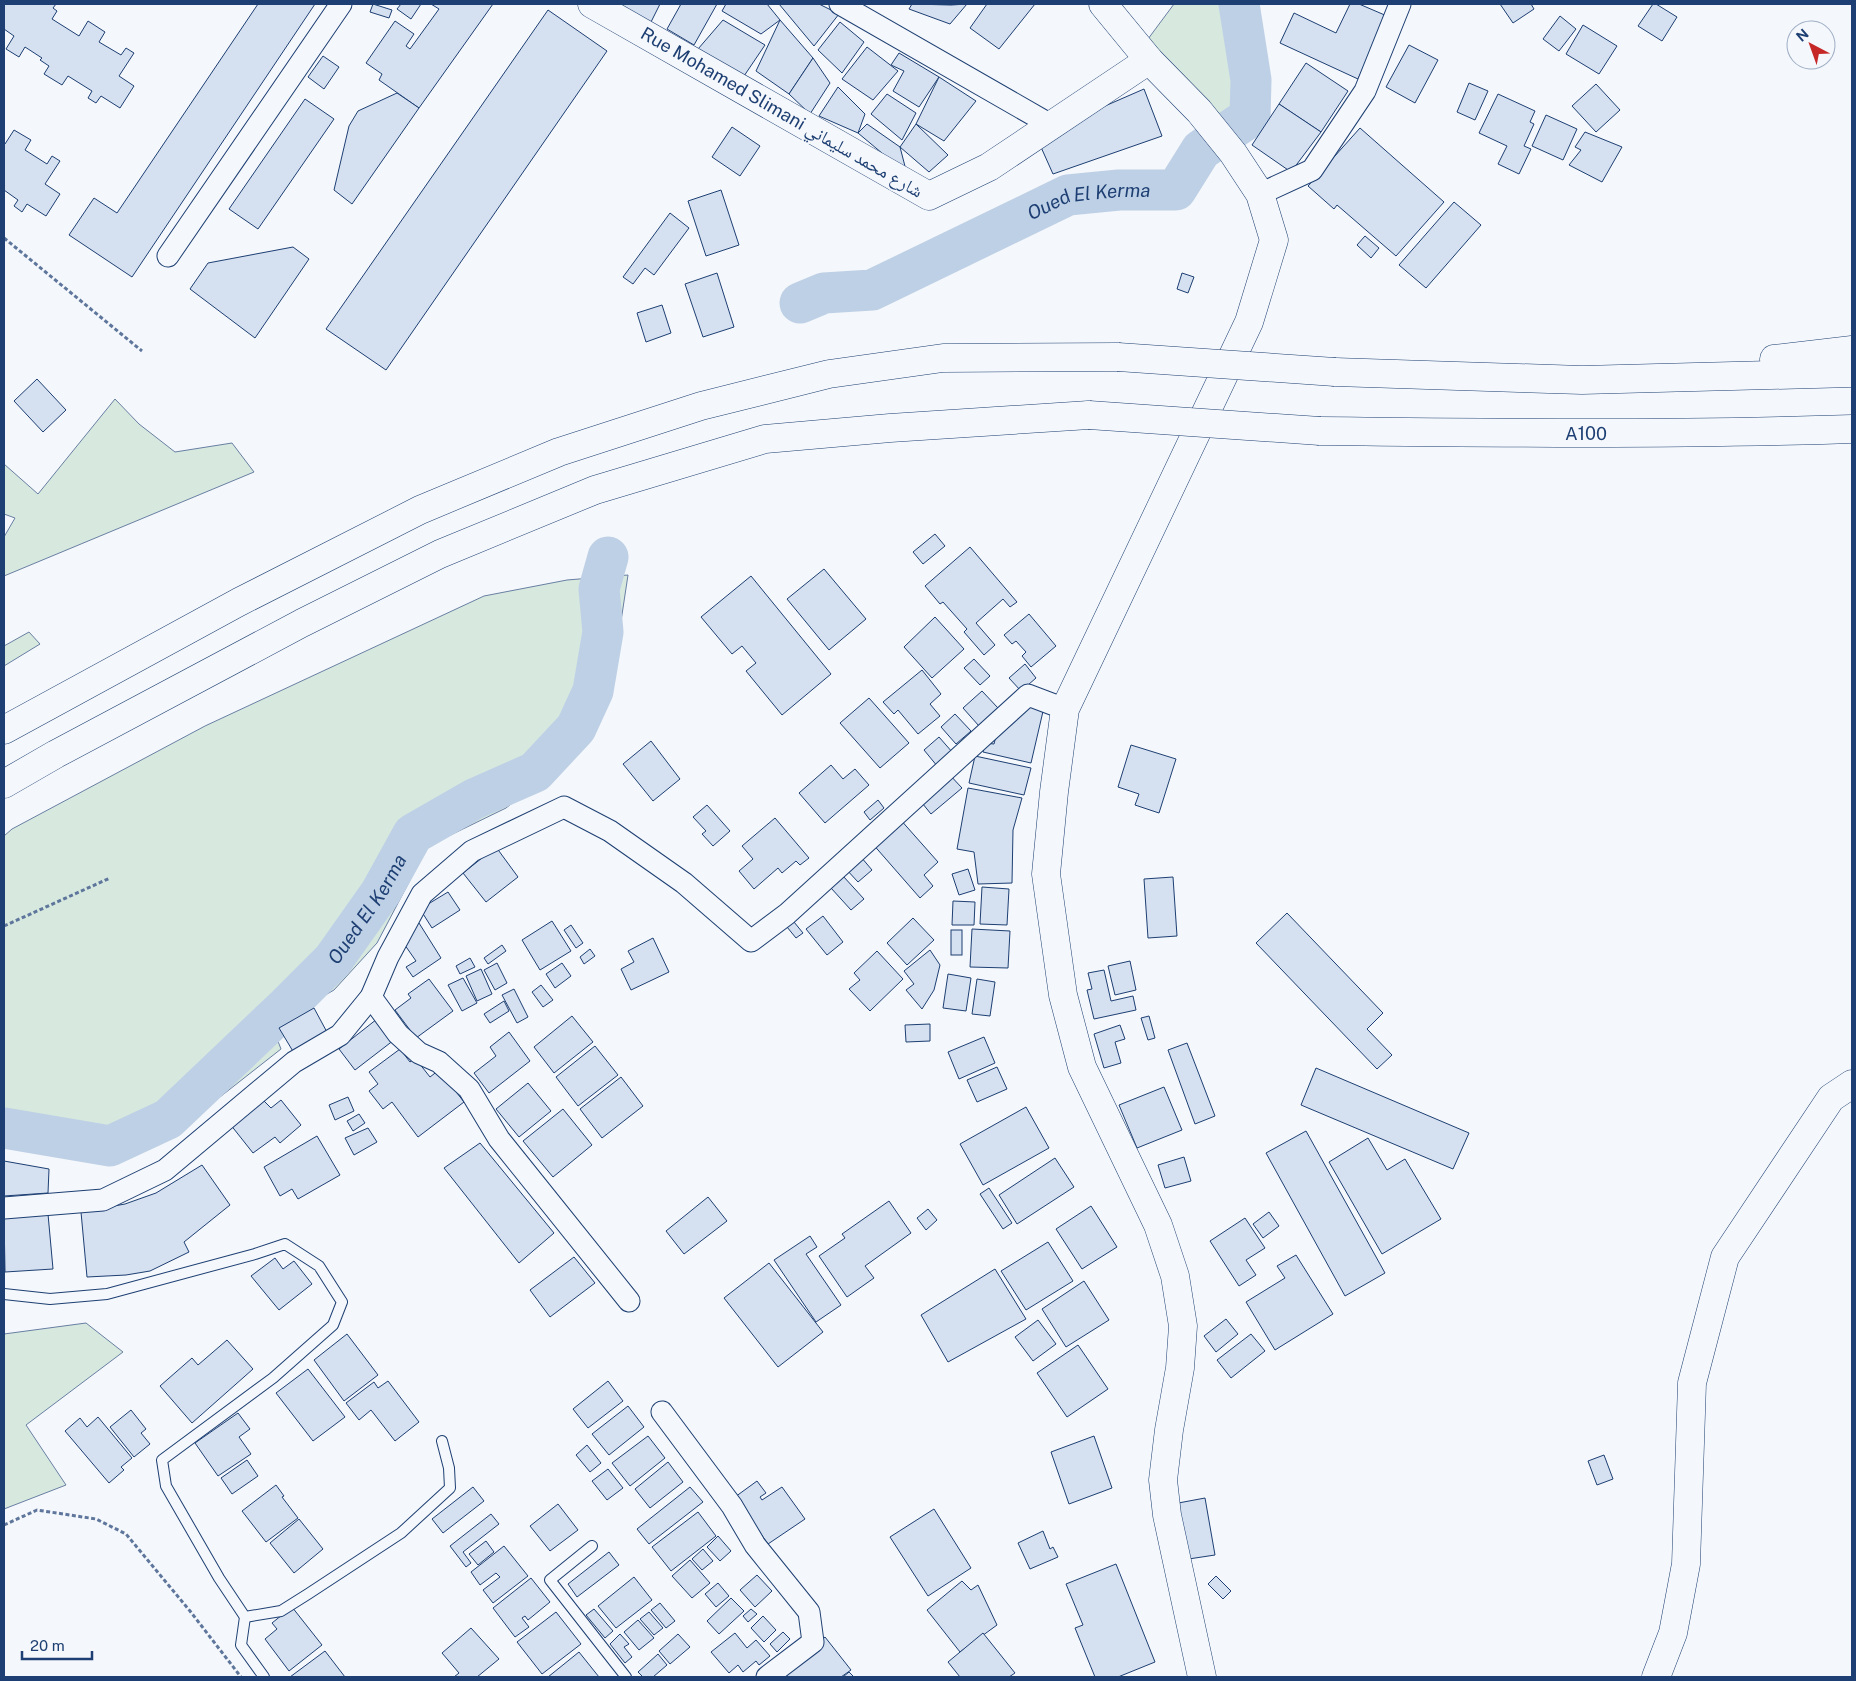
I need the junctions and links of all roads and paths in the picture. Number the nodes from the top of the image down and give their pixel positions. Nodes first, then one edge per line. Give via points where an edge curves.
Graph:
1 (341, 4) edge
2 (592, 4) edge
3 (840, 4) edge
4 (1103, 4) edge
5 (1400, 4) edge
6 (1150, 60) junction
7 (1051, 125) junction
8 (1260, 194) junction
9 (4, 238) edge
10 (168, 256) dead end
11 (1852, 350) edge
12 (142, 351) dead end
13 (1852, 373) edge
14 (1582, 380) junction
15 (1852, 429) edge
16 (1065, 709) junction
17 (4, 730) edge
18 (4, 784) edge
19 (110, 878) dead end
20 (4, 926) edge
21 (371, 997) junction
22 (1852, 1079) edge
23 (1842, 1091) edge
24 (4, 1208) edge
25 (4, 1294) edge
26 (629, 1301) dead end
27 (662, 1412) dead end
28 (442, 1440) dead end
29 (4, 1525) edge
30 (592, 1546) dead end
31 (245, 1617) junction
32 (241, 1677) edge
33 (264, 1677) edge
34 (626, 1677) edge
35 (767, 1677) edge
36 (1202, 1677) edge
37 (1656, 1677) edge

1 - 10 street
2 - 7 main road, Rue Mohamed Slimani شارع محمد سليماني via 929,196 989,167
3 - 7 street
4 - 6 main road
5 - 8 street via 1365,91 1312,170
6 - 7 main road, Rue Mohamed Slimani شارع محمد سليماني
6 - 8 main road via 1199,111 1233,153
8 - 16 main road via 1274,240 1249,322
9 - 12 path
11 - 14 main road
13 - 14 main road
14 - 17 main road, bridge via 1335,372 1118,357 942,358 830,374 701,406 559,452 420,510 239,602
15 - 18 main road, A100 / A100, bridge via 1612,434 1320,431 1089,415 765,439 595,490 432,558 293,627
16 - 21 street via 1028,695 787,914 751,941 684,883 610,831 564,807 472,851 422,894 388,957
16 - 36 main road via 1046,874 1063,995 1082,1067 1158,1225 1175,1276 1184,1326 1163,1480 1167,1515
19 - 20 path
21 - 24 street via 340,1035 294,1062 165,1170 103,1200
21 - 26 street via 398,1034 419,1053 439,1062 469,1089 499,1139
22 - 23 main road
23 - 37 main road via 1724,1256 1692,1382 1686,1564 1673,1633
25 - 31 lane via 50,1299 107,1294 285,1244 319,1266 342,1302 333,1325 273,1378 162,1460 166,1486
27 - 35 street via 732,1506 755,1545 809,1612 813,1642
28 - 31 lane via 450,1488 401,1533 280,1611
29 - 32 path via 37,1510 96,1519 126,1534
30 - 34 lane via 550,1580
31 - 33 lane via 241,1645

